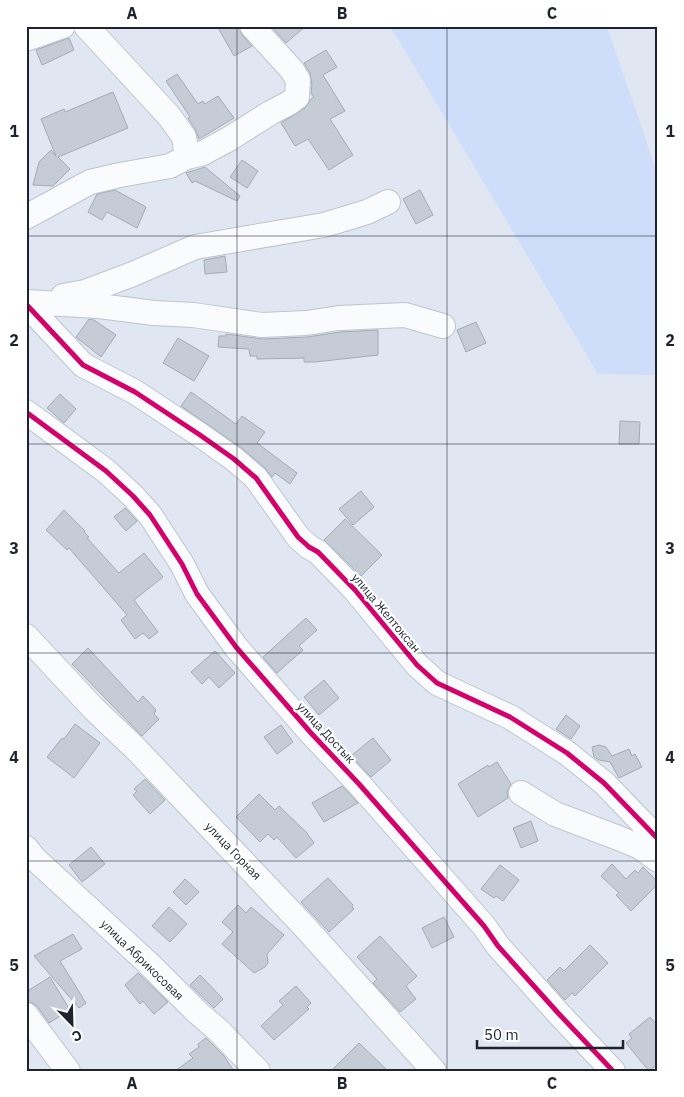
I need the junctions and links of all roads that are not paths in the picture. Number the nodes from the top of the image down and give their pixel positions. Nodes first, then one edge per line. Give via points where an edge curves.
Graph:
1 (63, 26) edge
2 (86, 26) edge
3 (252, 26) edge
4 (26, 39) edge
5 (187, 157) junction
6 (388, 202) dead end
7 (26, 217) edge
8 (26, 303) edge
9 (443, 326) dead end
10 (26, 412) edge
11 (26, 636) edge
12 (521, 793) dead end
13 (658, 839) edge
14 (26, 848) edge
15 (658, 860) edge
16 (26, 1015) edge
17 (68, 1071) edge
18 (258, 1071) edge
19 (434, 1071) edge
20 (613, 1071) edge

1 - 4 street
2 - 5 street via 168,116 184,138
3 - 5 street via 292,70 298,80 298,97 229,139
5 - 7 street via 170,166 90,182
6 - 8 street via 324,225 195,247 85,292
8 - 9 street via 99,306 262,324 405,315
8 - 13 street, улица Желтоксан via 83,365 135,392 220,449 256,478 298,537 318,552 355,590 417,665 437,682 510,717 567,753 604,783
10 - 20 street, улица Достык via 106,471 150,515 197,594 236,647 484,926 498,946
11 - 19 street, улица Горная via 304,926
12 - 15 street via 555,814 640,847
14 - 18 street, улица Абрикосовая via 35,860 220,1031
16 - 17 street

